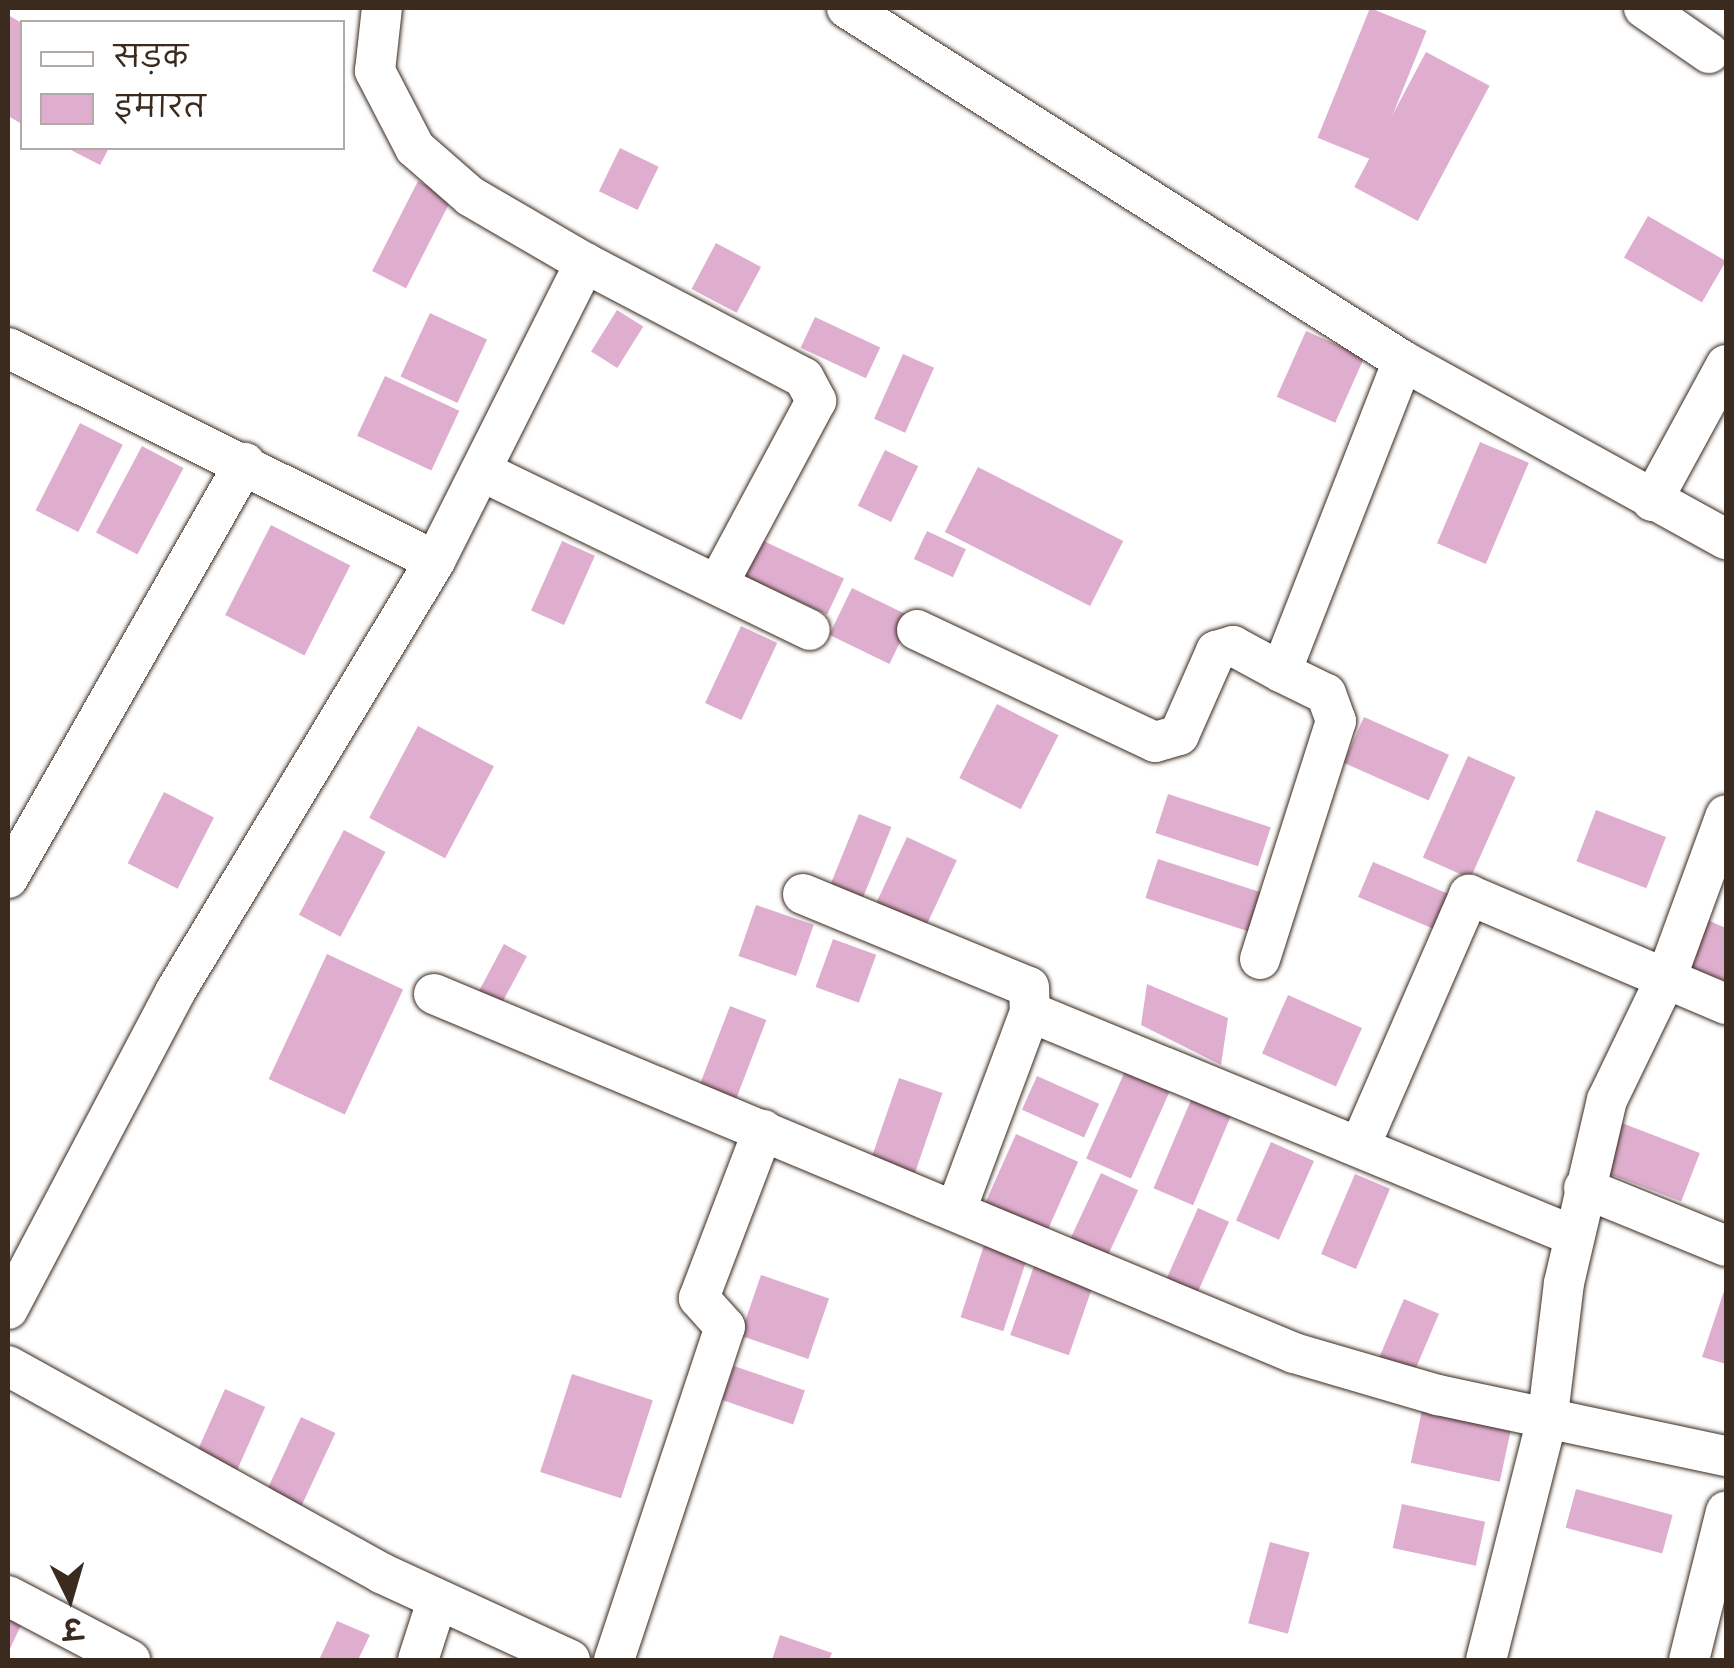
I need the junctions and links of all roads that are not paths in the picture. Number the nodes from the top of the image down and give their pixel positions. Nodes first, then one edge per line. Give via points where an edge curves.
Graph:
1 (382, 8) edge
2 (847, 8) edge
3 (1644, 8) edge
4 (1709, 53) dead end
5 (585, 263) junction
6 (8, 348) edge
7 (1403, 362) junction
8 (1726, 365) edge
9 (245, 463) junction
10 (481, 472) junction
11 (1652, 501) junction
12 (1726, 538) edge
13 (435, 562) junction
14 (718, 584) junction
15 (810, 630) dead end
16 (918, 630) dead end
17 (1281, 672) junction
18 (1726, 815) edge
19 (8, 878) edge
20 (803, 894) dead end
21 (1260, 959) dead end
22 (1667, 976) junction
23 (434, 994) dead end
24 (1726, 1004) edge
25 (1030, 1012) junction
26 (763, 1130) junction
27 (1360, 1146) junction
28 (1584, 1188) junction
29 (956, 1210) junction
30 (1574, 1236) junction
31 (1726, 1246) edge
32 (8, 1309) edge
33 (8, 1366) edge
34 (1548, 1415) junction
35 (1726, 1456) edge
36 (1726, 1512) edge
37 (8, 1596) edge
38 (438, 1601) junction
39 (130, 1660) edge
40 (418, 1660) edge
41 (570, 1660) edge
42 (614, 1660) edge
43 (1486, 1660) edge
44 (1689, 1660) edge

1 - 5 street via 375,71 415,148 470,196
2 - 7 street
3 - 4 street
5 - 10 street
5 - 14 street via 804,378 816,401
6 - 9 street
7 - 11 street
7 - 17 street
8 - 11 street
9 - 13 street
9 - 19 street
10 - 13 street
10 - 14 street
11 - 12 street
13 - 32 street via 176,992
14 - 15 street
16 - 17 street via 1155,742 1179,735 1216,652 1233,646
17 - 21 street via 1326,694 1336,721
18 - 22 street
20 - 25 street via 1011,974 1029,987
22 - 24 street
22 - 27 street via 1469,895
22 - 28 street via 1607,1100
23 - 26 street
25 - 27 street
25 - 29 street
26 - 29 street
26 - 42 street via 699,1298 725,1327
27 - 30 street
28 - 30 street
28 - 31 street
29 - 34 street via 1294,1353
30 - 34 street
33 - 38 street
34 - 35 street
34 - 43 street
36 - 44 street
37 - 39 street
38 - 40 street
38 - 41 street

